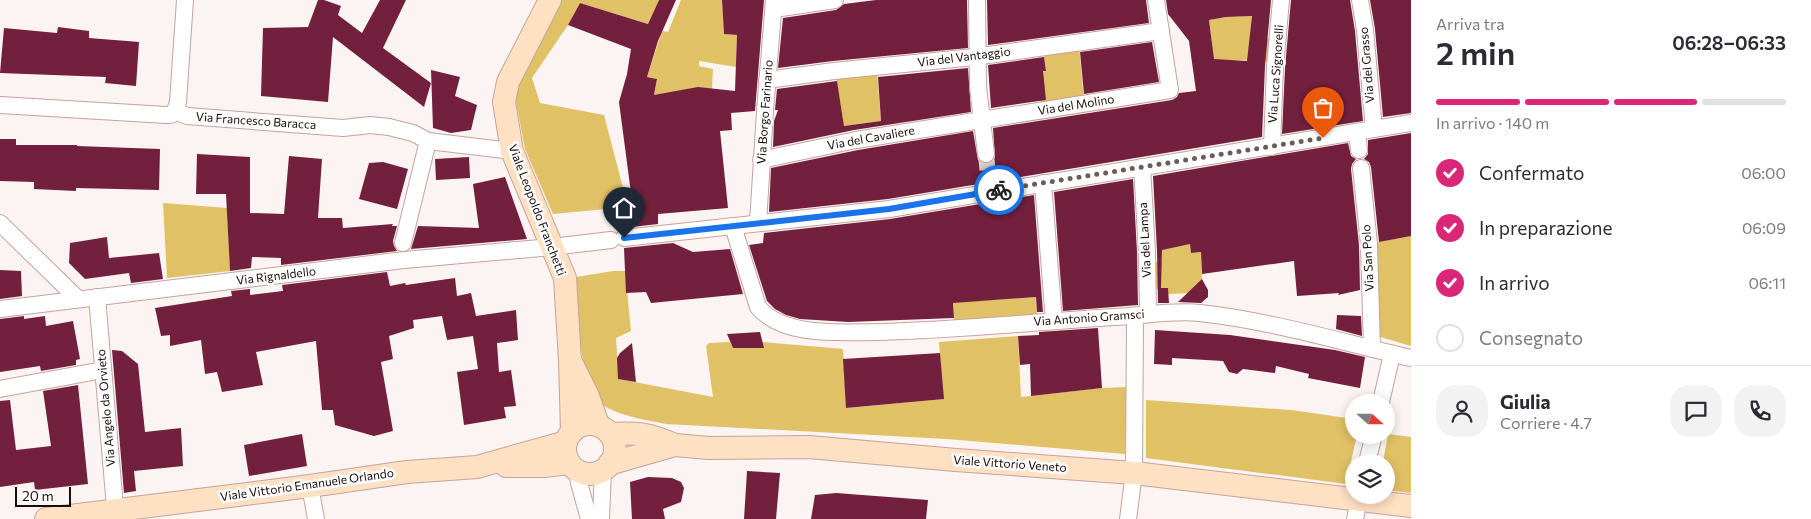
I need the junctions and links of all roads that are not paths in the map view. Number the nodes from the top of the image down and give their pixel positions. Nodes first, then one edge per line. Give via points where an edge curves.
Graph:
1 (185, 0) edge
2 (550, 0) edge
3 (835, 0) edge
4 (977, 0) edge
5 (1156, 0) edge
6 (1281, 0) edge
7 (1360, 0) edge
8 (774, 4) edge
9 (1160, 25) junction
10 (977, 56) junction
11 (767, 80) junction
12 (0, 105) edge
13 (175, 110) junction
14 (981, 120) junction
15 (1411, 124) edge
16 (1374, 129) junction
17 (1357, 132) junction
18 (428, 141) junction
19 (1272, 147) junction
20 (1359, 150) dead end
21 (512, 151) junction
22 (986, 154) tunnel mouth
23 (761, 160) junction
24 (1142, 167) junction
25 (1361, 168) dead end
26 (1043, 183) junction
27 (0, 223) edge
28 (758, 223) junction
29 (732, 226) junction
30 (403, 243) dead end
31 (552, 247) junction
32 (97, 297) junction
33 (78, 299) junction
34 (0, 309) edge
35 (1142, 315) junction
36 (1054, 321) junction
37 (1372, 348) junction
38 (1392, 354) junction
39 (1411, 358) edge
40 (570, 361) junction
41 (103, 370) junction
42 (0, 389) edge
43 (1383, 394) edge
44 (604, 430) junction
45 (675, 445) junction
46 (571, 451) junction
47 (606, 466) junction
48 (1134, 473) junction
49 (310, 486) junction
50 (1358, 505) edge
51 (1411, 506) edge
52 (115, 515) edge
53 (46, 519) edge
54 (316, 519) edge
55 (589, 519) edge
56 (601, 519) edge
57 (1128, 519) edge

1 - 13 street
2 - 21 main road, Viale Leopoldo Franchetti via 508,82 504,102
3 - 8 street
4 - 10 street
5 - 9 street
6 - 19 street, Via Luca Signorelli
7 - 16 street, Via del Grasso
8 - 11 street, Via Borgo Farinario
9 - 10 street, Via del Vantaggio
9 - 14 street, Via del Molino via 1170,90
10 - 11 street, Via del Vantaggio
10 - 14 street
11 - 23 street, Via Borgo Farinario
12 - 13 street, Via Francesco Baracca via 166,115
13 - 18 street, Via Francesco Baracca via 187,116 207,118 343,128 389,127
14 - 22 street
14 - 23 street, Via del Cavaliere via 837,143
15 - 16 street, Via Rignaldello
16 - 17 street, Via Rignaldello
17 - 19 street, Via Rignaldello
17 - 20 street
18 - 21 street, Via Francesco Baracca
18 - 30 street
19 - 24 street, Via Rignaldello
21 - 31 main road, Viale Leopoldo Franchetti
23 - 28 street, Via Borgo Farinario
24 - 26 street, Via Rignaldello
24 - 35 street, Via del Lampa via 1147,252
25 - 37 street, Via San Polo via 1369,244
26 - 28 street, Via Rignaldello via 989,189 889,209
26 - 36 street
27 - 33 street
28 - 29 street, Via Rignaldello
29 - 31 street, Via Rignaldello
29 - 36 street, Via Antonio Gramsci via 758,307 766,316 782,324 825,333
31 - 32 street, Via Rignaldello via 404,260
31 - 40 main road, Viale Leopoldo Franchetti via 565,278
32 - 33 street, Via Rignaldello
32 - 41 street, Via Angelo da Orvieto
33 - 34 street, Via Rignaldello
35 - 36 street, Via Antonio Gramsci
35 - 37 street, Via Antonio Gramsci via 1199,313
35 - 48 street, Via del Lampa
37 - 38 street, Via Antonio Gramsci
38 - 39 street, Via Antonio Gramsci
38 - 43 street
40 - 44 main road
40 - 46 main road, Viale Leopoldo Franchetti
41 - 42 street
41 - 52 street, Via Angelo da Orvieto
44 - 45 main road via 652,436
44 - 46 main road via 584,425
44 - 47 main road via 614,449
45 - 47 main road, Viale Vittorio Veneto
45 - 48 main road, Viale Vittorio Veneto via 809,447
46 - 47 main road via 590,473
46 - 49 main road, Viale Vittorio Emanuele Orlando via 477,467 412,471
46 - 55 street
47 - 56 street
48 - 50 main road, Viale Vittorio Veneto
48 - 57 street, Via del Lampa
49 - 52 main road, Viale Vittorio Emanuele Orlando
49 - 54 street
50 - 51 main road, Viale Vittorio Veneto
52 - 53 main road, Viale Vittorio Emanuele Orlando

